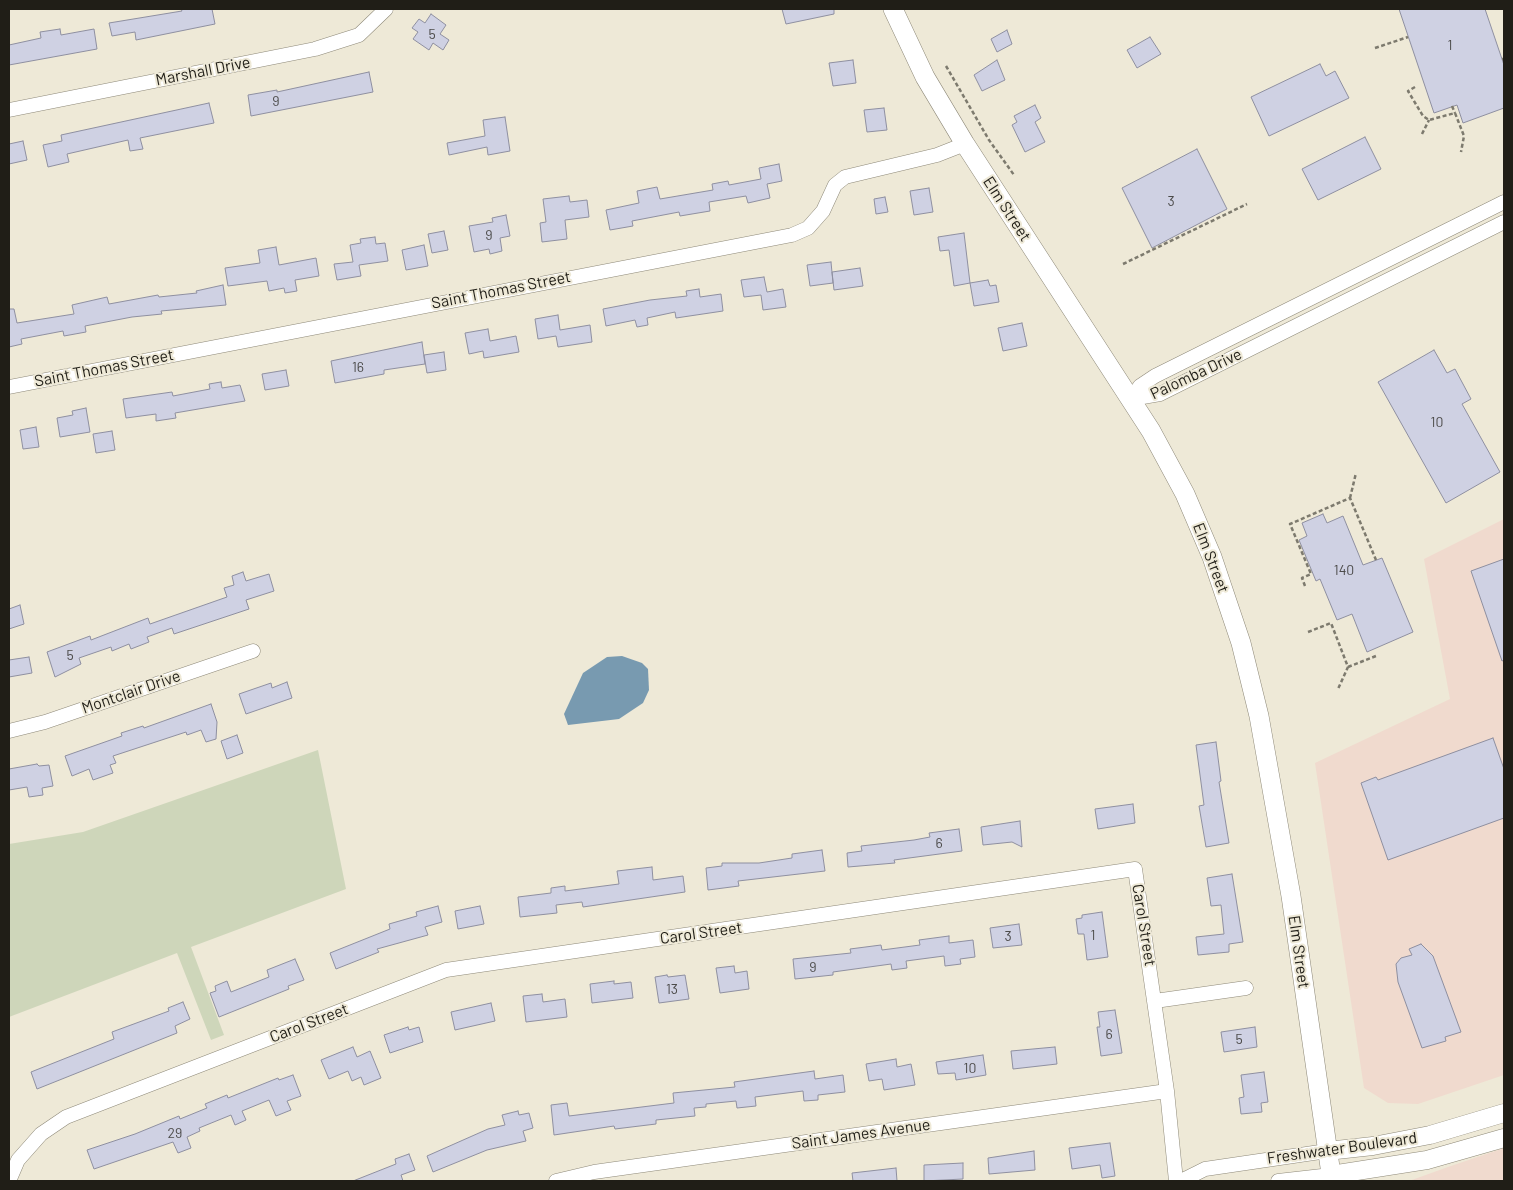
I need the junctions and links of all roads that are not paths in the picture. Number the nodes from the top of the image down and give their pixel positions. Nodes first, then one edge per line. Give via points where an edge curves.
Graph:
1 (386, 9) edge
2 (893, 9) edge
3 (9, 110) edge
4 (965, 144) junction
5 (1504, 202) edge
6 (1504, 222) edge
7 (9, 387) edge
8 (1130, 399) junction
9 (253, 651) dead end
10 (9, 730) edge
11 (1246, 988) dead end
12 (1155, 1001) junction
13 (1167, 1091) junction
14 (1504, 1113) edge
15 (1504, 1138) edge
16 (1327, 1151) junction
17 (1331, 1178) edge
18 (9, 1181) edge
19 (556, 1181) edge
20 (1176, 1181) edge
21 (1181, 1181) edge
22 (1278, 1181) edge

1 - 3 street, Marshall Drive via 359,35 315,49
2 - 4 main road, Elm Street via 925,78
4 - 7 street, Saint Thomas Street via 938,155 845,177 835,185 823,211 808,228 792,234
4 - 8 main road, Elm Street
5 - 8 street, Palomba Drive via 1155,376 1140,386
6 - 8 street, Palomba Drive via 1160,394
8 - 16 main road, Elm Street via 1171,466 1204,535 1251,679 1291,896
9 - 10 street, Montclair Drive via 45,722
11 - 12 street
12 - 13 street, Carol Street
12 - 18 street, Carol Street via 1135,869 446,970 66,1117 35,1141 18,1160
13 - 19 street, Saint James Avenue via 594,1172
13 - 20 street, Carol Street
14 - 16 street, Freshwater Boulevard via 1421,1137
15 - 17 street, Freshwater Boulevard via 1427,1160
16 - 17 main road, Elm Street
16 - 21 street, Freshwater Boulevard via 1205,1169
17 - 22 street, Freshwater Boulevard

